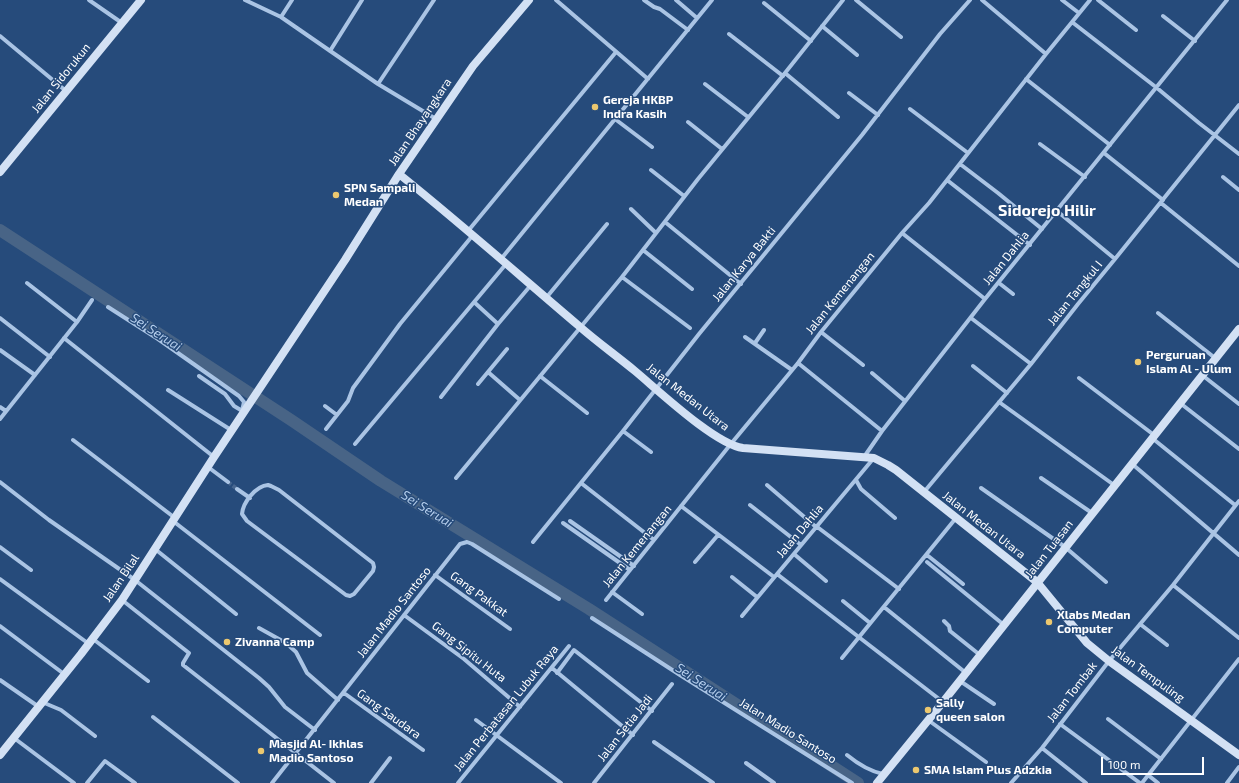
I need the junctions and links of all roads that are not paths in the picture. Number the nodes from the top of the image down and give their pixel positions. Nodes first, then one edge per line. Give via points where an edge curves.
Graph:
1 (89, 0) edge
2 (141, 0) edge
3 (245, 0) edge
4 (292, 0) edge
5 (362, 0) edge
6 (434, 0) edge
7 (529, 0) edge
8 (556, 0) edge
9 (644, 0) edge
10 (676, 0) edge
11 (712, 0) edge
12 (843, 0) edge
13 (856, 0) edge
14 (970, 0) edge
15 (982, 0) edge
16 (1062, 0) edge
17 (1090, 0) edge
18 (1098, 0) edge
19 (1227, 0) edge
20 (764, 3) dead end
21 (1079, 13) junction
22 (1163, 16) dead end
23 (281, 17) junction
24 (698, 18) junction
25 (1072, 22) junction
26 (122, 23) junction
27 (822, 26) junction
28 (688, 30) junction
29 (1136, 30) dead end
30 (729, 34) dead end
31 (0, 36) edge
32 (901, 37) dead end
33 (811, 41) junction
34 (1195, 41) junction
35 (330, 50) junction
36 (616, 52) junction
37 (1046, 54) junction
38 (857, 55) dead end
39 (784, 74) junction
40 (648, 79) junction
41 (1026, 80) junction
42 (378, 84) junction
43 (705, 84) dead end
44 (1157, 88) junction
45 (66, 91) junction
46 (849, 93) dead end
47 (1239, 105) edge
48 (910, 108) dead end
49 (878, 115) junction
50 (748, 117) junction
51 (838, 117) dead end
52 (436, 119) junction
53 (615, 119) junction
54 (688, 122) dead end
55 (1215, 135) junction
56 (1040, 144) dead end
57 (1110, 145) junction
58 (652, 147) dead end
59 (722, 149) junction
60 (968, 153) junction
61 (1104, 153) junction
62 (1239, 154) edge
63 (960, 164) junction
64 (1, 169) edge
65 (651, 170) dead end
66 (399, 174) junction
67 (1085, 177) junction
68 (1223, 178) dead end
69 (947, 180) junction
70 (1239, 190) edge
71 (684, 196) junction
72 (1162, 201) junction
73 (631, 209) dead end
74 (1057, 211) junction
75 (665, 222) junction
76 (607, 224) dead end
77 (1042, 229) junction
78 (471, 233) junction
79 (656, 233) junction
80 (902, 233) junction
81 (1030, 245) junction
82 (643, 250) junction
83 (1115, 259) junction
84 (504, 261) junction
85 (1239, 266) edge
86 (622, 276) junction
87 (27, 283) dead end
88 (999, 283) junction
89 (741, 284) junction
90 (531, 285) junction
91 (692, 289) dead end
92 (1013, 294) dead end
93 (546, 298) junction
94 (986, 299) junction
95 (92, 300) dead end
96 (474, 302) junction
97 (108, 307) dead end
98 (1158, 313) dead end
99 (0, 318) edge
100 (971, 318) junction
101 (77, 322) junction
102 (498, 324) junction
103 (580, 327) junction
104 (690, 328) dead end
105 (1239, 329) edge
106 (764, 330) dead end
107 (821, 332) junction
108 (745, 337) dead end
109 (64, 338) junction
110 (755, 343) junction
111 (507, 348) dead end
112 (0, 350) edge
113 (50, 357) junction
114 (1215, 358) junction
115 (798, 363) junction
116 (1031, 364) junction
117 (863, 365) dead end
118 (973, 366) dead end
119 (792, 370) junction
120 (488, 372) junction
121 (872, 373) dead end
122 (35, 375) junction
123 (1202, 375) junction
124 (199, 376) dead end
125 (540, 376) junction
126 (1079, 378) dead end
127 (478, 384) dead end
128 (657, 389) junction
129 (168, 390) dead end
130 (1007, 392) junction
131 (441, 397) dead end
132 (520, 400) junction
133 (906, 401) junction
134 (1000, 402) junction
135 (1180, 403) junction
136 (1239, 404) edge
137 (249, 405) joint
138 (325, 406) dead end
139 (0, 407) edge
140 (6, 411) junction
141 (243, 412) junction
142 (588, 413) dead end
143 (337, 414) junction
144 (0, 419) edge
145 (326, 429) dead end
146 (232, 431) junction
147 (623, 431) junction
148 (882, 431) junction
149 (1153, 436) junction
150 (73, 440) dead end
151 (355, 444) dead end
152 (730, 444) junction
153 (1239, 449) edge
154 (651, 452) dead end
155 (214, 457) junction
156 (864, 457) junction
157 (874, 458) junction
158 (1131, 464) junction
159 (208, 467) junction
160 (456, 478) dead end
161 (1041, 478) dead end
162 (856, 480) junction
163 (0, 482) edge
164 (228, 482) tunnel mouth
165 (581, 483) junction
166 (767, 485) dead end
167 (1114, 485) junction
168 (981, 488) dead end
169 (237, 489) tunnel mouth
170 (924, 492) junction
171 (250, 498) junction
172 (1239, 501) edge
173 (750, 505) dead end
174 (1236, 505) junction
175 (681, 506) junction
176 (1092, 513) junction
177 (957, 517) junction
178 (895, 518) dead end
179 (174, 519) junction
180 (570, 521) dead end
181 (563, 523) dead end
182 (816, 526) junction
183 (718, 534) junction
184 (1213, 534) junction
185 (654, 540) junction
186 (533, 542) dead end
187 (801, 545) junction
188 (0, 547) edge
189 (1065, 547) junction
190 (155, 549) junction
191 (794, 554) junction
192 (926, 555) junction
193 (1239, 555) edge
194 (695, 562) dead end
195 (927, 562) dead end
196 (634, 566) junction
197 (31, 570) dead end
198 (630, 570) junction
199 (776, 575) junction
200 (435, 576) junction
201 (732, 577) dead end
202 (0, 579) edge
203 (135, 580) junction
204 (826, 581) dead end
205 (1037, 582) junction
206 (1106, 582) dead end
207 (963, 584) dead end
208 (1173, 585) junction
209 (899, 589) junction
210 (612, 592) junction
211 (757, 597) junction
212 (559, 599) dead end
213 (122, 600) junction
214 (606, 600) dead end
215 (843, 601) dead end
216 (884, 607) junction
217 (236, 614) dead end
218 (642, 614) dead end
219 (404, 615) junction
220 (742, 616) dead end
221 (592, 618) dead end
222 (944, 621) dead end
223 (870, 623) junction
224 (1140, 624) junction
225 (1004, 625) junction
226 (0, 626) edge
227 (259, 628) dead end
228 (510, 629) dead end
229 (320, 634) dead end
230 (858, 637) junction
231 (1239, 638) edge
232 (91, 641) junction
233 (1166, 645) dead end
234 (568, 646) dead end
235 (980, 655) junction
236 (842, 658) dead end
237 (1239, 659) edge
238 (1108, 661) junction
239 (552, 668) junction
240 (557, 673) junction
241 (966, 673) junction
242 (65, 674) junction
243 (0, 680) edge
244 (148, 681) dead end
245 (960, 681) junction
246 (672, 684) dead end
247 (344, 693) junction
248 (338, 700) junction
249 (943, 702) junction
250 (994, 704) dead end
251 (41, 705) junction
252 (520, 706) junction
253 (652, 711) junction
254 (153, 717) dead end
255 (1108, 719) dead end
256 (476, 720) dead end
257 (928, 720) junction
258 (1192, 720) junction
259 (1060, 724) junction
260 (315, 730) junction
261 (497, 735) junction
262 (633, 735) junction
263 (95, 736) dead end
264 (14, 738) junction
265 (654, 742) dead end
266 (1042, 748) junction
267 (423, 750) dead end
268 (296, 754) junction
269 (0, 755) edge
270 (847, 755) dead end
271 (1239, 755) edge
272 (390, 758) dead end
273 (1161, 759) junction
274 (746, 762) dead end
275 (986, 762) dead end
276 (1239, 767) edge
277 (1148, 775) junction
278 (880, 779) edge
279 (74, 783) edge
280 (87, 783) edge
281 (135, 783) edge
282 (238, 783) edge
283 (272, 783) edge
284 (334, 783) edge
285 (371, 783) edge
286 (458, 783) edge
287 (561, 783) edge
288 (594, 783) edge
289 (713, 783) edge
290 (774, 783) edge
291 (852, 783) edge
292 (1011, 783) edge
293 (1086, 783) edge
294 (1141, 783) edge
295 (1158, 783) edge
296 (1227, 783) edge

1 - 26 street
2 - 26 street, Jalan Sidorukun
3 - 23 street
4 - 23 street
5 - 35 street
6 - 42 street
7 - 52 street, Jalan Bhayangkara via 473,66
8 - 36 street
9 - 28 street
10 - 24 street
11 - 24 street
12 - 27 street
13 - 32 street
14 - 49 street, Jalan Karya Bakti via 940,34
15 - 37 street
16 - 21 street
17 - 21 street, Jalan Kemenangan
18 - 29 street
19 - 34 street, Jalan Dahlia
20 - 33 street
21 - 25 street, Jalan Kemenangan
22 - 34 street
23 - 35 street
24 - 28 street
25 - 37 street, Jalan Kemenangan
25 - 44 street
26 - 45 street, Jalan Sidorukun
27 - 33 street
27 - 38 street
28 - 40 street
30 - 39 street
31 - 45 street
33 - 39 street
34 - 44 street, Jalan Dahlia
35 - 42 street
36 - 40 street
36 - 78 street
37 - 41 street, Jalan Kemenangan
39 - 50 street
39 - 51 street
40 - 53 street
41 - 57 street
41 - 60 street, Jalan Kemenangan
42 - 52 street
43 - 50 street
44 - 55 street
44 - 57 street, Jalan Dahlia
45 - 64 street, Jalan Sidorukun
46 - 49 street
47 - 55 street, Jalan Tangkul I
48 - 60 street
49 - 89 street, Jalan Karya Bakti
50 - 59 street
52 - 66 street, Jalan Bhayangkara
53 - 58 street
53 - 84 street
54 - 59 street
55 - 62 street
55 - 72 street, Jalan Tangkul I
56 - 67 street
57 - 61 street, Jalan Dahlia
59 - 71 street
60 - 63 street, Jalan Kemenangan
61 - 67 street, Jalan Dahlia
61 - 72 street
63 - 69 street, Jalan Kemenangan
63 - 77 street
65 - 71 street
66 - 78 street, Jalan Medan Utara
66 - 137 street, Jalan Bhayangkara
67 - 74 street, Jalan Dahlia
68 - 70 street
69 - 80 street, Jalan Kemenangan
69 - 81 street
71 - 75 street
72 - 83 street, Jalan Tangkul I
72 - 85 street
73 - 79 street
74 - 77 street, Jalan Dahlia
74 - 83 street
75 - 79 street
75 - 89 street
76 - 93 street
77 - 81 street, Jalan Dahlia
78 - 84 street, Jalan Medan Utara
78 - 143 street via 400,324
79 - 82 street
80 - 94 street
80 - 107 street, Jalan Kemenangan
81 - 88 street, Jalan Dahlia
82 - 86 street
82 - 91 street
83 - 116 street, Jalan Tangkul I
84 - 90 street, Jalan Medan Utara
84 - 96 street
86 - 103 street
86 - 104 street
87 - 101 street
88 - 92 street
88 - 94 street, Jalan Dahlia
89 - 128 street, Jalan Karya Bakti
90 - 93 street, Jalan Medan Utara
90 - 102 street
93 - 103 street, Jalan Medan Utara
94 - 100 street, Jalan Dahlia
95 - 101 street
96 - 102 street
96 - 151 street
97 - 141 street via 158,338 239,396 244,402
98 - 114 street
99 - 113 street
100 - 116 street
100 - 133 street, Jalan Dahlia
101 - 109 street
102 - 131 street
103 - 125 street
103 - 128 street, Jalan Medan Utara
105 - 114 street, Jalan Tuasan
106 - 110 street
107 - 115 street, Jalan Kemenangan
107 - 117 street
108 - 110 street
109 - 113 street
109 - 155 street
110 - 119 street
111 - 120 street
112 - 122 street
113 - 122 street
114 - 123 street, Jalan Tuasan
115 - 119 street, Jalan Kemenangan
115 - 148 street
116 - 130 street, Jalan Tangkul I
118 - 130 street
119 - 152 street, Jalan Kemenangan
120 - 127 street
120 - 132 street
121 - 133 street
122 - 140 street
123 - 135 street, Jalan Tuasan
123 - 136 street
124 - 141 street via 225,394 234,406
125 - 132 street
125 - 142 street
126 - 149 street
128 - 147 street, Jalan Karya Bakti
128 - 152 street, Jalan Medan Utara via 704,427
129 - 146 street
130 - 134 street, Jalan Tangkul I
132 - 160 street
133 - 148 street, Jalan Dahlia
134 - 167 street
134 - 170 street, Jalan Tangkul I
135 - 149 street, Jalan Tuasan
135 - 153 street
137 - 141 street, Jalan Bilal
138 - 143 street
139 - 140 street
140 - 144 street
141 - 146 street, Jalan Bilal
143 - 145 street
146 - 155 street, Jalan Bilal
147 - 154 street
147 - 165 street, Jalan Karya Bakti
148 - 156 street, Jalan Dahlia
149 - 158 street, Jalan Tuasan
149 - 174 street
150 - 179 street
152 - 156 street, Jalan Medan Utara via 743,448
152 - 175 street, Jalan Kemenangan
155 - 159 street, Jalan Bilal
156 - 157 street, Jalan Medan Utara
157 - 162 street, Jalan Dahlia
157 - 170 street, Jalan Medan Utara via 892,467
158 - 167 street, Jalan Tuasan
158 - 184 street
159 - 164 street
159 - 179 street, Jalan Bilal
161 - 176 street
162 - 178 street via 860,489
162 - 182 street, Jalan Dahlia
163 - 203 street
165 - 185 street
165 - 186 street, Jalan Karya Bakti
166 - 182 street
167 - 176 street, Jalan Tuasan
168 - 189 street
169 - 171 street
170 - 177 street, Jalan Medan Utara
171 - 171 street via 257,489 272,486 371,561 374,564 373,571 354,594 346,595 246,521 242,511
172 - 174 street, Jalan Tombak
173 - 187 street
174 - 184 street, Jalan Tombak
175 - 183 street
175 - 185 street, Jalan Kemenangan
176 - 189 street, Jalan Tuasan
177 - 192 street
177 - 205 street, Jalan Medan Utara
179 - 190 street, Jalan Bilal
179 - 229 street
180 - 196 street
181 - 198 street
182 - 187 street, Jalan Dahlia
182 - 209 street
183 - 194 street
183 - 199 street
184 - 193 street
184 - 208 street, Jalan Tombak
185 - 196 street, Jalan Kemenangan
187 - 191 street, Jalan Dahlia
188 - 197 street
189 - 205 street, Jalan Tuasan
189 - 206 street
190 - 203 street, Jalan Bilal
190 - 217 street
191 - 199 street, Jalan Dahlia
191 - 204 street
192 - 207 street
192 - 209 street
195 - 225 street
196 - 198 street, Jalan Kemenangan
198 - 210 street, Jalan Kemenangan
199 - 211 street, Jalan Dahlia
199 - 230 street
200 - 212 street, Jalan Madio Santoso via 457,547 464,542
200 - 219 street, Jalan Madio Santoso
200 - 228 street, Gang Pakkat
201 - 211 street
202 - 232 street
203 - 213 street, Jalan Bilal
203 - 260 street via 259,678 285,706
205 - 225 street, Jalan Tuasan
205 - 238 street, Jalan Tempuling via 1087,643
208 - 224 street, Jalan Tombak
208 - 231 street
209 - 216 street
210 - 214 street, Jalan Kemenangan
210 - 218 street
211 - 220 street, Jalan Dahlia
213 - 232 street, Jalan Bilal
213 - 268 street via 190,653 183,665
215 - 223 street
216 - 223 street
216 - 241 street
219 - 247 street, Jalan Madio Santoso
219 - 252 street, Gang Sipitu Huta via 464,659
221 - 291 street, Jalan Madio Santoso
222 - 235 street via 950,631
223 - 230 street
224 - 233 street
224 - 238 street, Jalan Tombak
225 - 235 street, Jalan Tuasan
226 - 242 street
227 - 248 street via 286,643 296,652 307,673
230 - 236 street
230 - 249 street
232 - 242 street, Jalan Bilal
232 - 244 street
234 - 239 street, Jalan Perbatasan Lubuk Raya
235 - 241 street, Jalan Tuasan
237 - 258 street
238 - 258 street, Jalan Tempuling
238 - 259 street, Jalan Tombak
239 - 240 street
239 - 252 street, Jalan Perbatasan Lubuk Raya
240 - 253 street via 574,650
240 - 262 street
241 - 245 street, Jalan Tuasan
242 - 251 street, Jalan Bilal
243 - 251 street
245 - 249 street, Jalan Tuasan
245 - 250 street
246 - 253 street, Jalan Setia Jadi
247 - 248 street, Jalan Madio Santoso
247 - 267 street, Gang Saudara
248 - 260 street, Jalan Madio Santoso
249 - 257 street, Jalan Tuasan
251 - 263 street via 60,710
251 - 264 street, Jalan Bilal
252 - 261 street, Jalan Perbatasan Lubuk Raya
253 - 262 street, Jalan Setia Jadi
254 - 282 street
255 - 273 street
256 - 261 street
257 - 275 street
257 - 278 street, Jalan Tuasan
258 - 271 street, Jalan Tempuling
258 - 273 street
259 - 266 street, Jalan Tombak
259 - 294 street
260 - 268 street, Jalan Madio Santoso
261 - 286 street, Jalan Perbatasan Lubuk Raya
261 - 287 street
262 - 288 street, Jalan Setia Jadi
264 - 269 street, Jalan Bilal
264 - 279 street
265 - 289 street
266 - 292 street, Jalan Tombak
266 - 293 street
268 - 283 street, Jalan Madio Santoso
268 - 284 street
270 - 278 street via 874,772
272 - 285 street
273 - 277 street
274 - 290 street
276 - 296 street
277 - 294 street
277 - 295 street
280 - 281 street via 105,761

